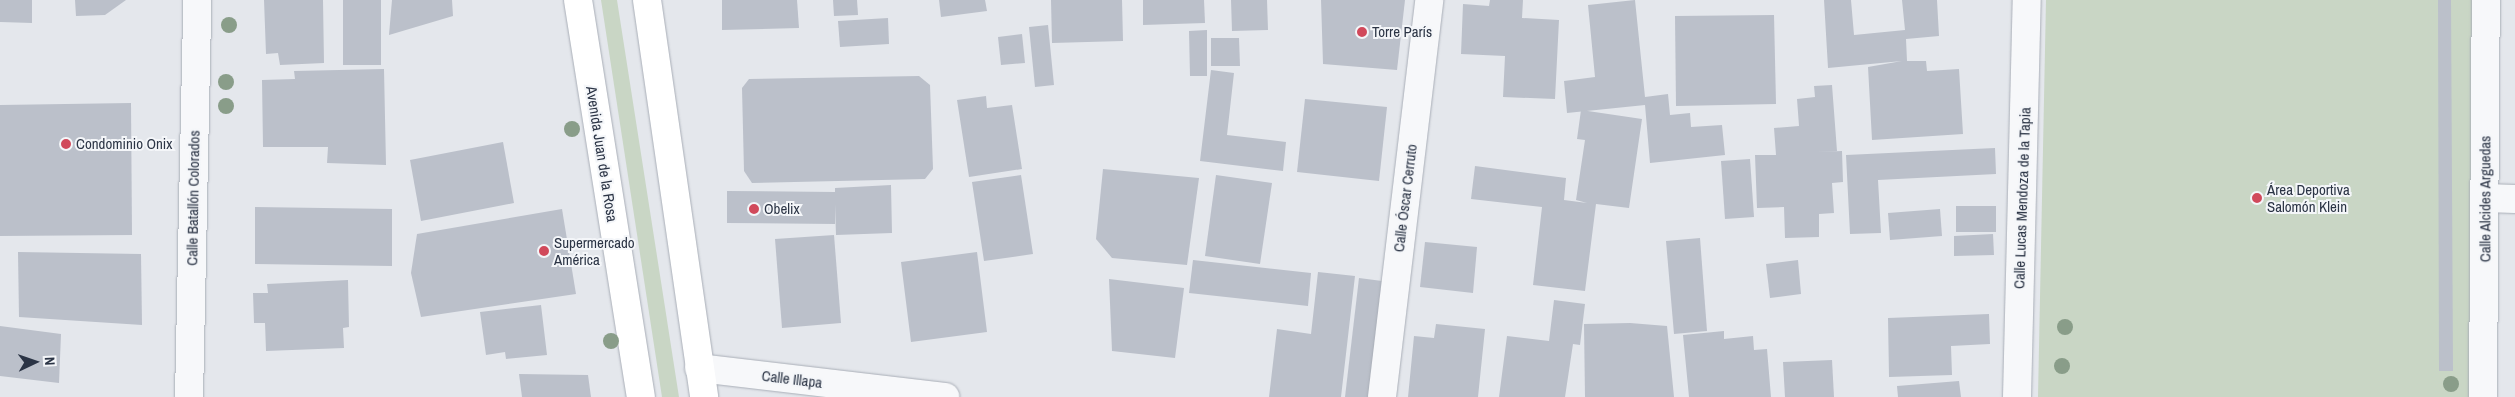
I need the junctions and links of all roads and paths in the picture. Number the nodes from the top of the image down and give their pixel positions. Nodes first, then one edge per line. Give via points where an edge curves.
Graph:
1 (197, 0) edge
2 (578, 0) edge
3 (647, 0) edge
4 (1429, 0) edge
5 (2027, 0) edge
6 (2486, 0) edge
7 (2486, 198) junction
8 (2515, 199) edge
9 (699, 368) junction
10 (189, 397) edge
11 (641, 397) edge
12 (704, 397) edge
13 (945, 397) edge
14 (1382, 397) edge
15 (2016, 397) edge
16 (2483, 397) edge

1 - 10 street, Calle Batallón Colorados
2 - 11 main road, Avenida Juan de la Rosa
3 - 9 main road
4 - 14 street, Calle Óscar Cerruto
5 - 15 street, Calle Lucas Mendoza de la Tapia
6 - 7 street, Calle Alcides Arguedas
7 - 8 street
7 - 16 street, Calle Alcides Arguedas
9 - 12 main road
9 - 13 street, Calle Illapa

